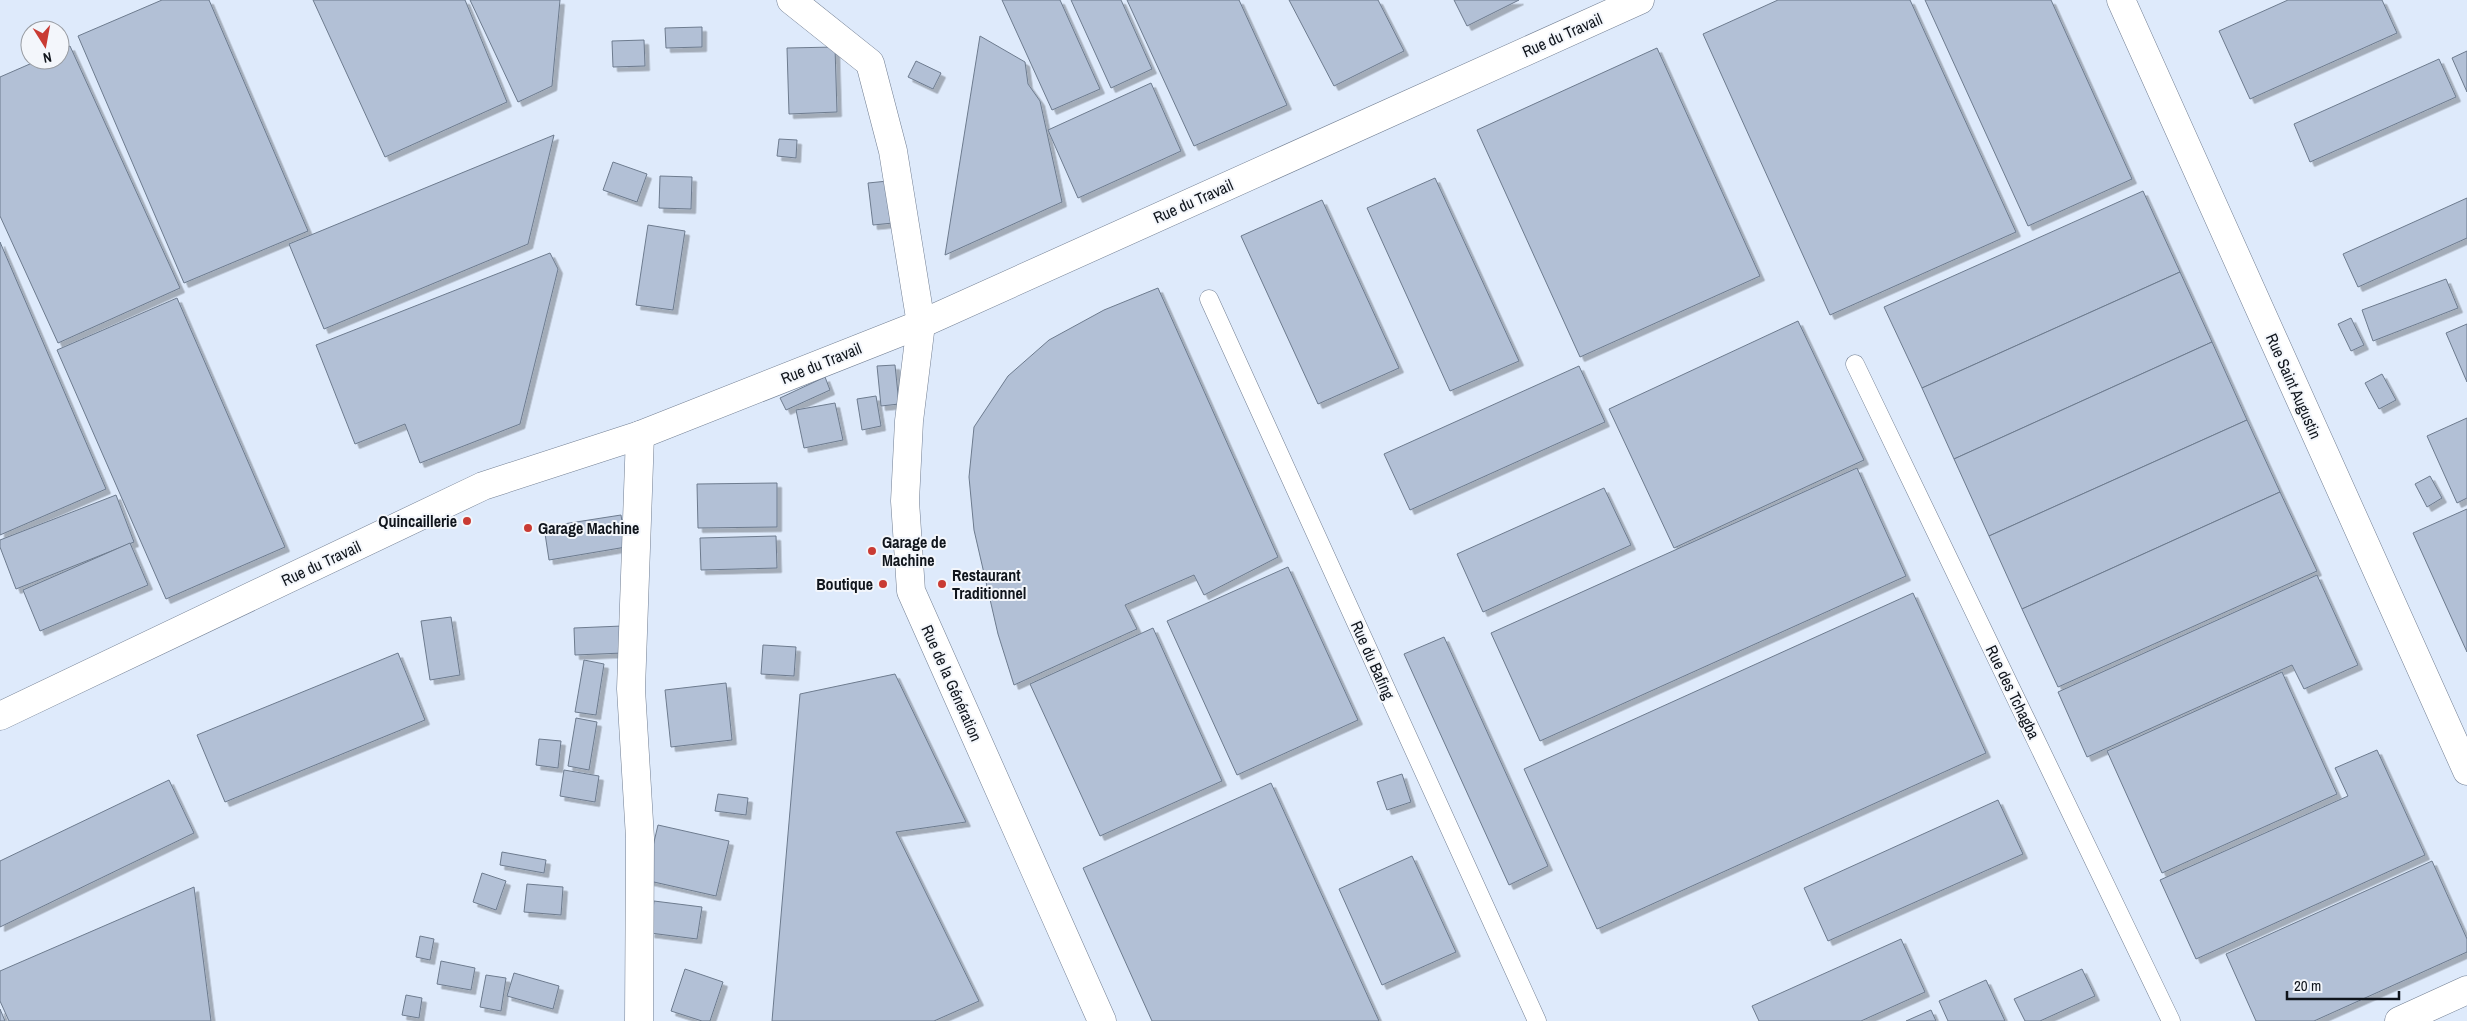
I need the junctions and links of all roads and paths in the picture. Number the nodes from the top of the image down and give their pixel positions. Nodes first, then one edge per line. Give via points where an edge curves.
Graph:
1 (791, 0) edge
2 (1640, 0) edge
3 (2121, 0) edge
4 (1210, 299) dead end
5 (920, 324) junction
6 (1855, 364) dead end
7 (640, 436) junction
8 (0, 716) edge
9 (2467, 771) edge
10 (2467, 990) edge
11 (639, 1021) edge
12 (1102, 1021) edge
13 (1537, 1021) edge
14 (2171, 1021) edge
15 (2399, 1021) edge

1 - 5 street, Rue de la Génération via 870,63 893,151
2 - 5 street, Rue du Travail
3 - 9 street, Rue Saint Augustin
4 - 13 lane, Rue du Bafing
5 - 7 street, Rue du Travail
5 - 12 street, Rue de la Génération via 908,421 904,501 911,592
6 - 14 lane, Rue des Tchagba
7 - 8 street, Rue du Travail via 483,486
7 - 11 street via 631,689 640,838
10 - 15 street

